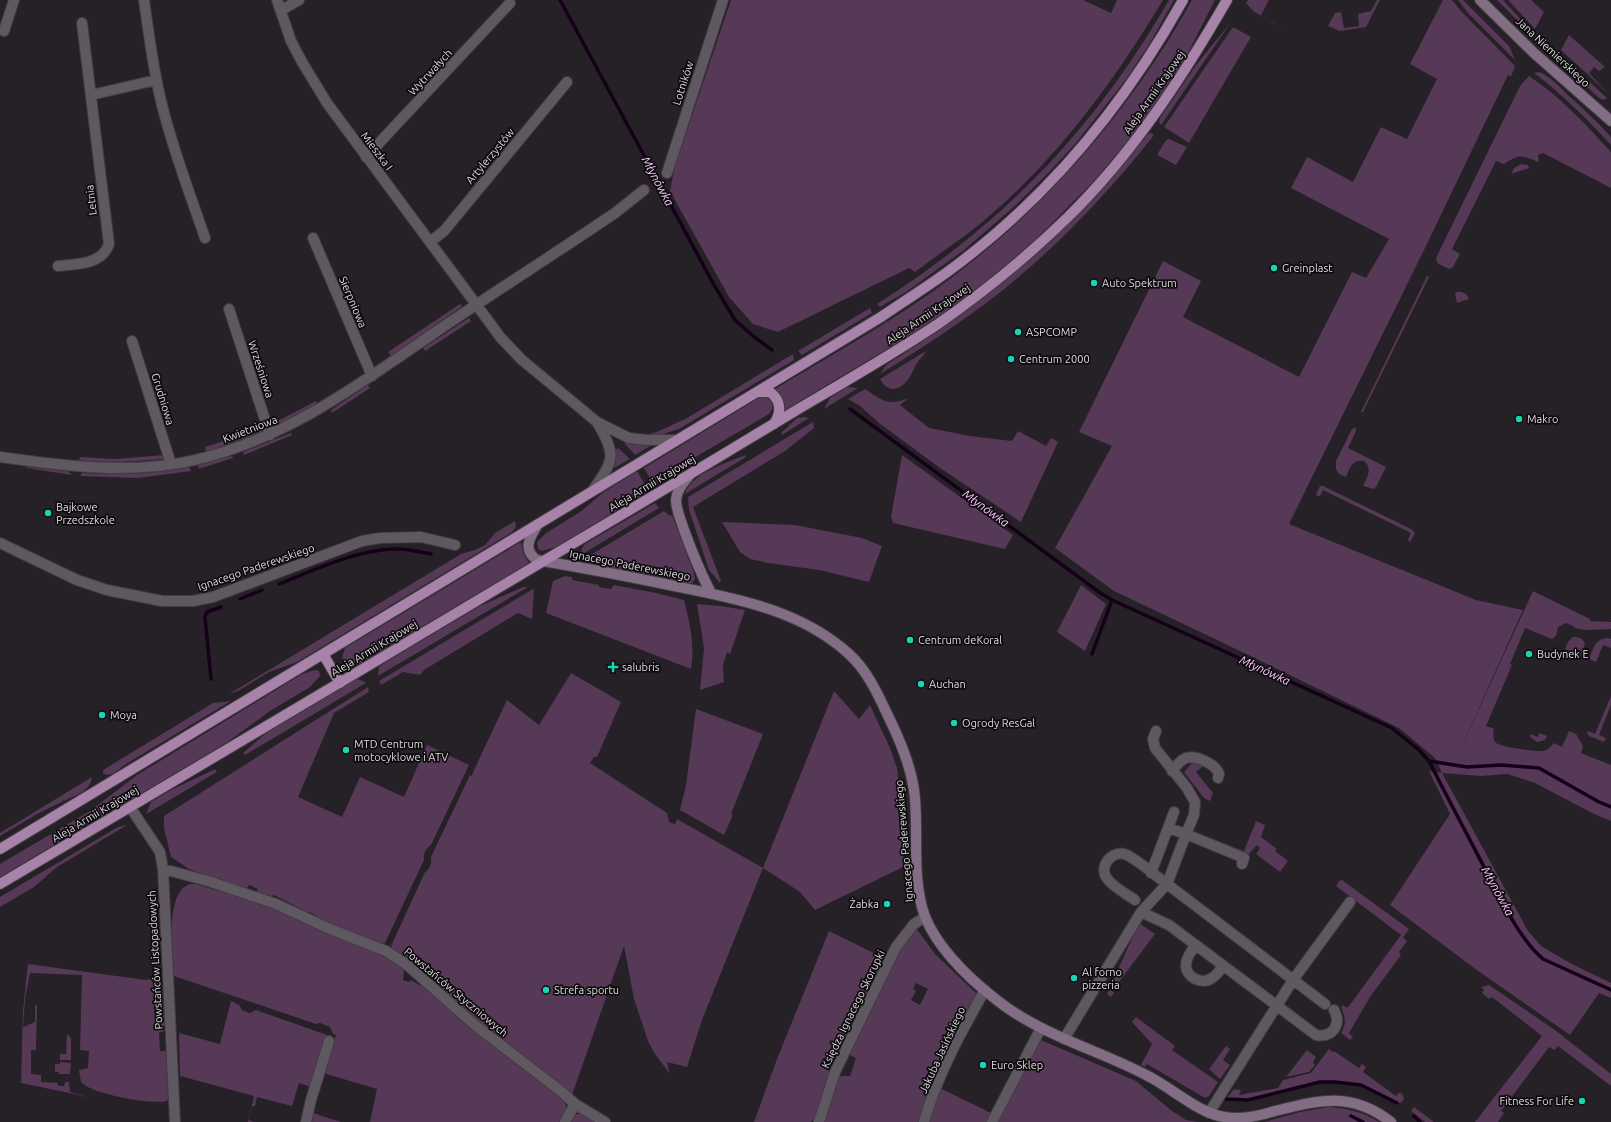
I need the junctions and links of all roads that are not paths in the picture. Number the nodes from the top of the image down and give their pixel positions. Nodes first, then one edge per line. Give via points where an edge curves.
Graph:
1 (14, 0) edge
2 (144, 0) edge
3 (298, 0) edge
4 (723, 0) edge
5 (1183, 0) edge
6 (1227, 0) edge
7 (1480, 0) edge
8 (510, 3) dead end
9 (278, 4) edge
10 (82, 23) dead end
11 (4, 31) dead end
12 (156, 80) junction
13 (567, 82) dead end
14 (92, 95) junction
15 (1611, 121) edge
16 (366, 157) junction
17 (667, 173) dead end
18 (644, 190) dead end
19 (205, 238) dead end
20 (313, 238) dead end
21 (430, 242) junction
22 (58, 266) dead end
23 (476, 305) junction
24 (229, 309) dead end
25 (132, 341) dead end
26 (372, 376) junction
27 (756, 392) junction
28 (597, 422) junction
29 (774, 424) junction
30 (270, 435) junction
31 (676, 440) junction
32 (0, 457) edge
33 (171, 464) junction
34 (692, 473) junction
35 (593, 490) junction
36 (538, 524) junction
37 (0, 543) edge
38 (455, 545) dead end
39 (544, 561) junction
40 (711, 593) junction
41 (323, 654) junction
42 (340, 682) junction
43 (1156, 731) dead end
44 (1172, 771) junction
45 (1218, 778) dead end
46 (130, 807) junction
47 (1174, 812) dead end
48 (1168, 828) junction
49 (1186, 834) junction
50 (0, 849) edge
51 (1242, 864) dead end
52 (163, 869) junction
53 (1151, 872) junction
54 (0, 884) edge
55 (1167, 884) junction
56 (1135, 900) dead end
57 (1350, 902) dead end
58 (1141, 912) junction
59 (925, 917) junction
60 (1196, 945) junction
61 (1223, 966) junction
62 (1293, 980) junction
63 (985, 990) junction
64 (1325, 1004) dead end
65 (1276, 1006) junction
66 (1334, 1010) dead end
67 (1041, 1028) junction
68 (1064, 1039) junction
69 (329, 1041) dead end
70 (575, 1104) junction
71 (1209, 1113) junction
72 (175, 1122) edge
73 (306, 1122) edge
74 (565, 1122) edge
75 (605, 1122) edge
76 (819, 1122) edge
77 (924, 1122) edge
78 (992, 1122) edge
79 (1391, 1122) edge

1 - 11 street
2 - 12 street
3 - 9 street via 285,8
4 - 17 street, Lotników
5 - 27 main road, Aleja Armii Krajowej via 1141,69 1096,129 1058,173 1014,216 963,259 918,292
6 - 29 main road, Aleja Armii Krajowej via 1190,63 1148,124 1094,190 1043,241 999,279 935,326
7 - 15 street, Jana Niemierskiego via 1534,53
8 - 16 street, Wytrwałych
9 - 16 street, Mieszka I via 291,41 308,74
10 - 14 street, Letnia
12 - 14 street
12 - 19 street via 175,152
13 - 21 street, Artylerzystów via 444,231
14 - 22 street, Letnia via 109,244 95,260
16 - 21 street, Mieszka I
18 - 23 street via 607,218
20 - 26 street, Sierpniowa
21 - 23 street, Mieszka I
23 - 26 street, Kwietniowa
23 - 28 street, Mieszka I via 518,357
24 - 30 street, Wrześniowa
25 - 33 street, Grudniowa
26 - 30 street, Kwietniowa via 315,412
27 - 29 main road via 770,392 777,400 780,407
27 - 31 main road, Aleja Armii Krajowej
28 - 31 street, Mieszka I via 629,438
28 - 35 street, Mieszka I via 608,440 611,457 607,470
29 - 34 main road, Aleja Armii Krajowej
30 - 33 street, Kwietniowa via 196,460
31 - 35 main road, Aleja Armii Krajowej
32 - 33 street, Kwietniowa via 122,469
34 - 39 main road, Aleja Armii Krajowej
34 - 40 street, Ignacego Paderewskiego via 682,484 676,501 695,560
35 - 36 main road, Aleja Armii Krajowej
36 - 39 street via 530,537 529,552 537,560
36 - 41 main road, Aleja Armii Krajowej
37 - 38 street, Ignacego Paderewskiego via 77,580 107,590 162,601 193,601 213,597 362,541 421,537
39 - 40 street, Ignacego Paderewskiego
39 - 42 main road, Aleja Armii Krajowej
40 - 59 street, Ignacego Paderewskiego via 762,606 809,626 846,651 867,675 899,739 912,780 918,885
41 - 42 main road
41 - 50 main road, Aleja Armii Krajowej
42 - 46 main road, Aleja Armii Krajowej
43 - 44 street via 1153,744
44 - 45 street via 1182,760 1197,758 1216,767
44 - 49 street via 1195,802 1194,815
46 - 52 street, Powstańców Listopadowych via 160,852
46 - 54 main road, Aleja Armii Krajowej
47 - 48 street
48 - 49 street
48 - 53 street
49 - 51 street via 1244,858
49 - 55 street
52 - 70 street, Powstańców Styczniowych via 276,904 386,951 412,969 466,1018
52 - 72 street, Powstańców Listopadowych
53 - 55 street
53 - 56 street via 1126,854 1112,856 1106,863 1104,872 1108,879
55 - 58 street
55 - 62 street
57 - 62 street
58 - 60 street via 1169,925
58 - 68 street
59 - 63 street, Ignacego Paderewskiego via 946,951
59 - 76 street, Księdza Ignacego Skorupki via 914,924 896,946 835,1072
60 - 61 street
60 - 61 street via 1186,965 1192,978 1200,981 1211,979
61 - 65 street
62 - 64 street
62 - 65 street
63 - 67 street, Ignacego Paderewskiego via 1012,1012
63 - 77 street, Jakuba Jasińskiego via 944,1070
65 - 66 street via 1311,1032 1321,1036 1329,1034 1335,1028 1338,1020
65 - 71 street
67 - 68 street, Ignacego Paderewskiego
67 - 78 street
68 - 71 street, Ignacego Paderewskiego via 1147,1075
69 - 73 street via 310,1100
70 - 74 street
70 - 75 street, Powstańców Styczniowych
71 - 79 street, Ignacego Paderewskiego via 1226,1117 1249,1117 1316,1101 1332,1100 1359,1105

